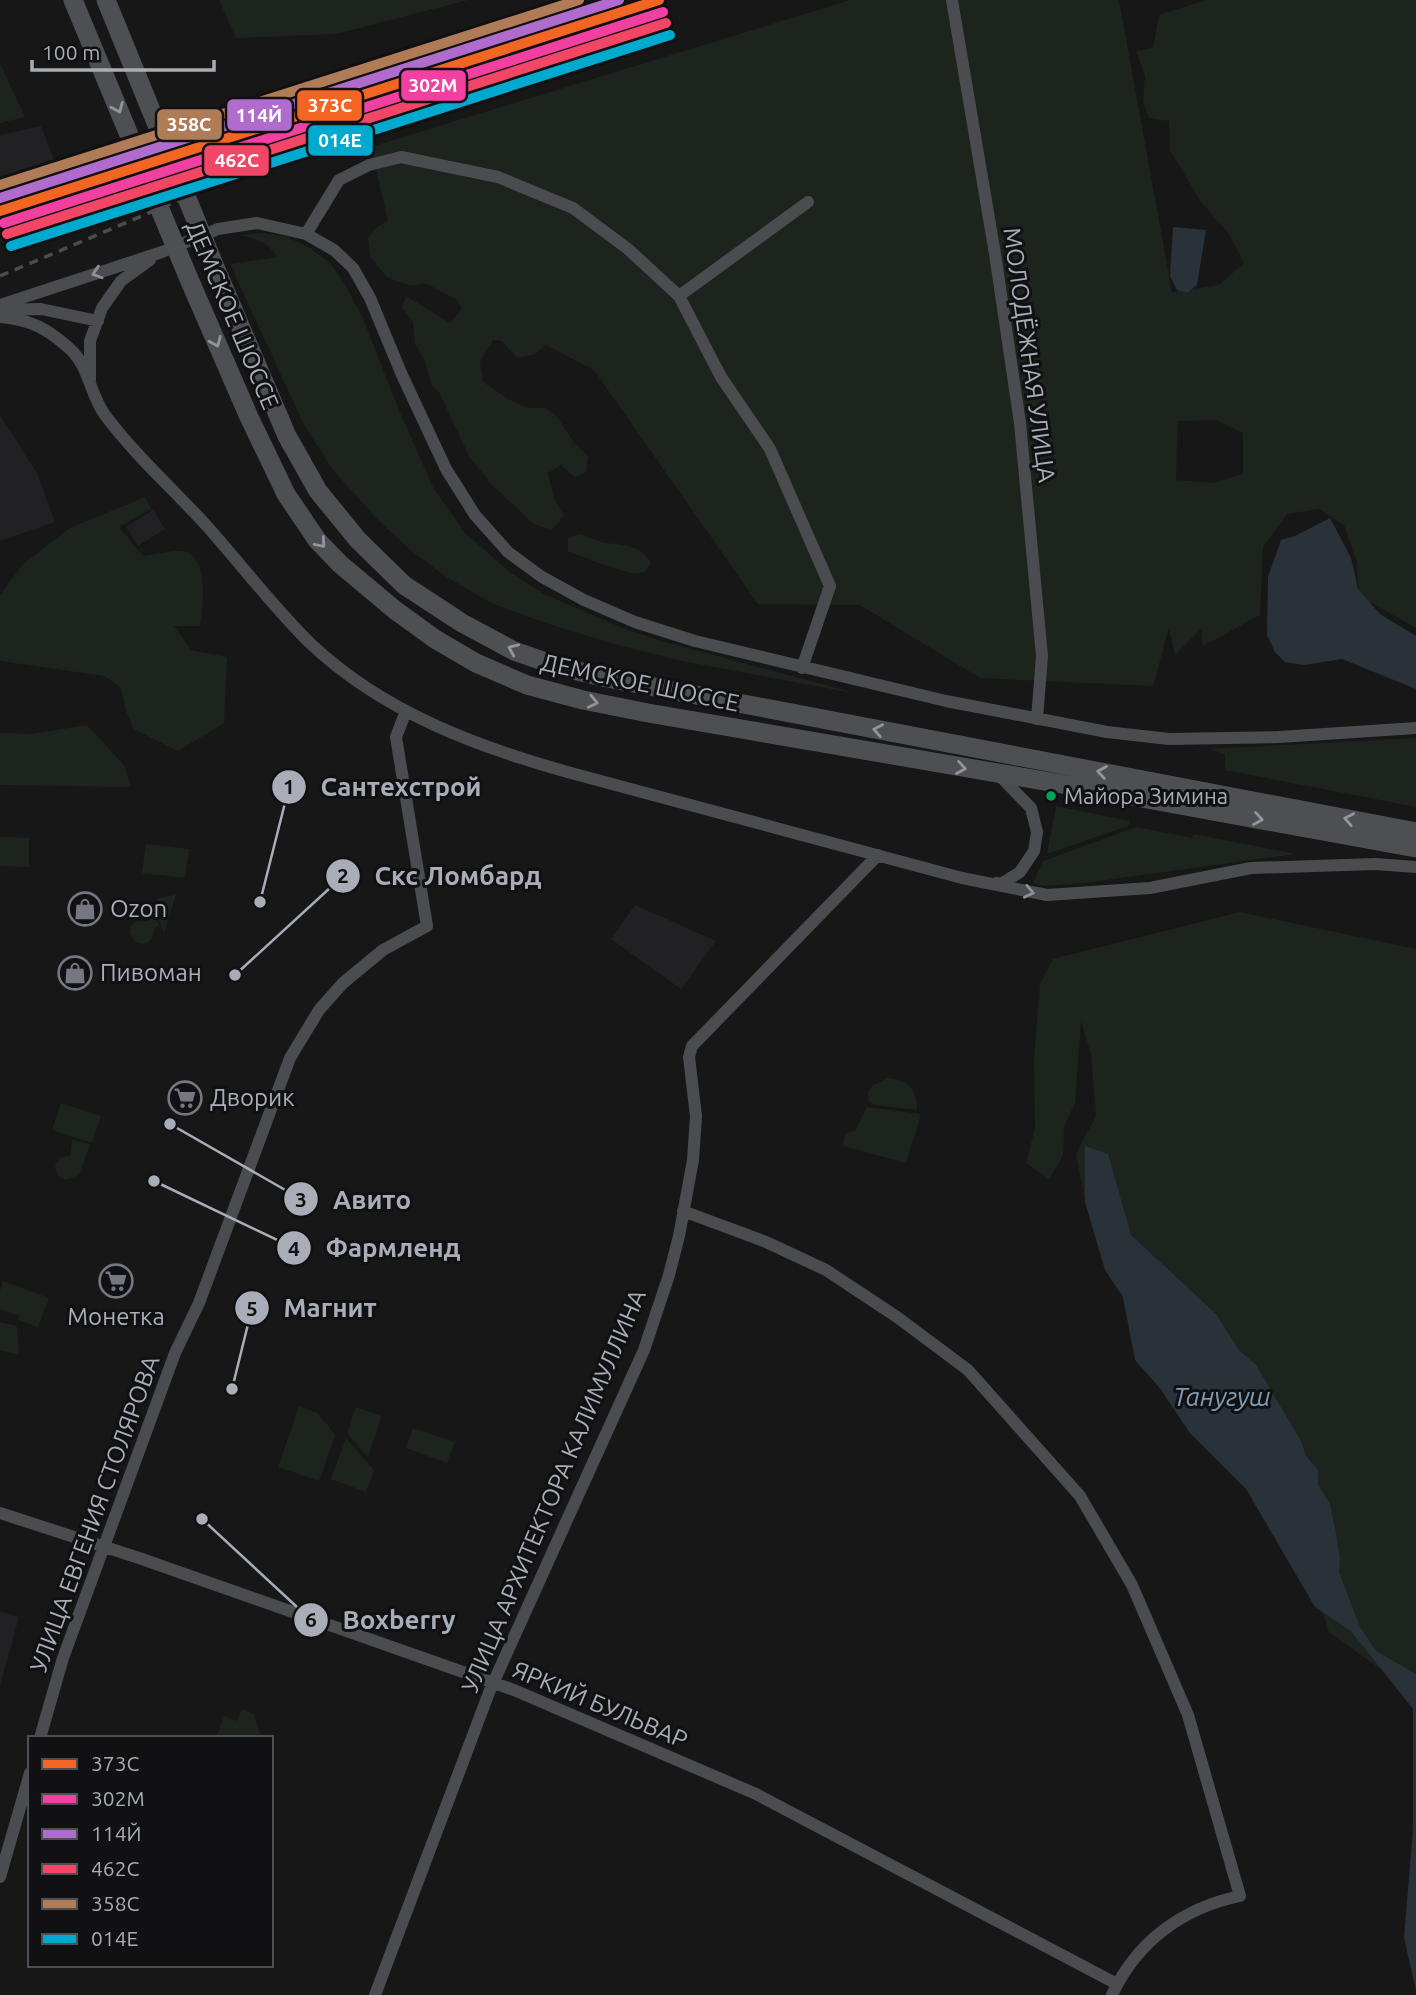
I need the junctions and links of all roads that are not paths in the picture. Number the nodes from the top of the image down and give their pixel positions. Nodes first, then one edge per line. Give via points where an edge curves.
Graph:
1 (73, 0) edge
2 (106, 0) edge
3 (952, 0) edge
4 (808, 202) dead end
5 (306, 233) junction
6 (162, 252) junction
7 (679, 296) junction
8 (0, 308) edge
9 (0, 317) edge
10 (98, 321) junction
11 (90, 381) junction
12 (802, 668) junction
13 (406, 711) junction
14 (1037, 719) junction
15 (1416, 729) edge
16 (999, 774) junction
17 (1416, 830) edge
18 (1416, 848) edge
19 (878, 855) junction
20 (1416, 867) edge
21 (962, 878) junction
22 (683, 1211) junction
23 (0, 1513) edge
24 (104, 1546) junction
25 (493, 1683) junction
26 (41, 1736) edge
27 (28, 1780) edge
28 (0, 1877) edge
29 (1115, 1989) edge
30 (375, 1995) edge

1 -> 16 main road, ДЕМСКОЕ ШОССЕ via 189,279 281,483 317,540 395,610 476,663 527,685 661,716
17 -> 2 main road, ДЕМСКОЕ ШОССЕ via 607,678 514,651 463,623 404,585 358,540 318,491 287,436
3 - 14 street, МОЛОДЁЖНАЯ УЛИЦА via 1020,423 1042,656
4 - 7 street
5 - 6 street via 257,223 218,229
5 - 7 street via 339,180 369,165 401,157 498,177 573,208 628,249
5 - 12 street via 353,268 446,469 475,516 508,552 542,577 635,622
6 -> 8 street
6 - 10 street via 121,281
7 - 12 street via 721,377 770,449 830,586
8 - 10 street via 41,309
9 - 11 street via 22,319 48,330 73,351
10 - 11 street via 90,341
11 - 13 street via 103,412 128,443 312,644
12 - 14 street
13 - 19 street via 517,758
13 - 24 street, УЛИЦА ЕВГЕНИЯ СТОЛЯРОВА via 396,737 428,926 383,950 349,978 319,1010 290,1058
14 - 15 street via 1169,739
16 -> 18 main road, ДЕМСКОЕ ШОССЕ
16 - 21 street via 1031,807 1037,832 1034,851 1020,872 1001,884
19 - 21 street
19 - 22 street, УЛИЦА АРХИТЕКТОРА КАЛИМУЛЛИНА via 692,1046 696,1139
21 -> 20 street via 1047,895 1150,888 1251,868
22 - 25 street, УЛИЦА АРХИТЕКТОРА КАЛИМУЛЛИНА via 669,1275 644,1350
22 - 29 street via 826,1270 968,1370 1080,1496 1132,1585 1188,1715 1240,1895 1179,1918 1143,1947
23 - 24 street, ЯРКИЙ БУЛЬВАР
24 - 25 street, ЯРКИЙ БУЛЬВАР
24 - 26 street, УЛИЦА ЕВГЕНИЯ СТОЛЯРОВА via 61,1662
25 - 29 street, ЯРКИЙ БУЛЬВАР via 756,1794
25 - 30 street, УЛИЦА АРХИТЕКТОРА КАЛИМУЛЛИНА
27 - 28 street

